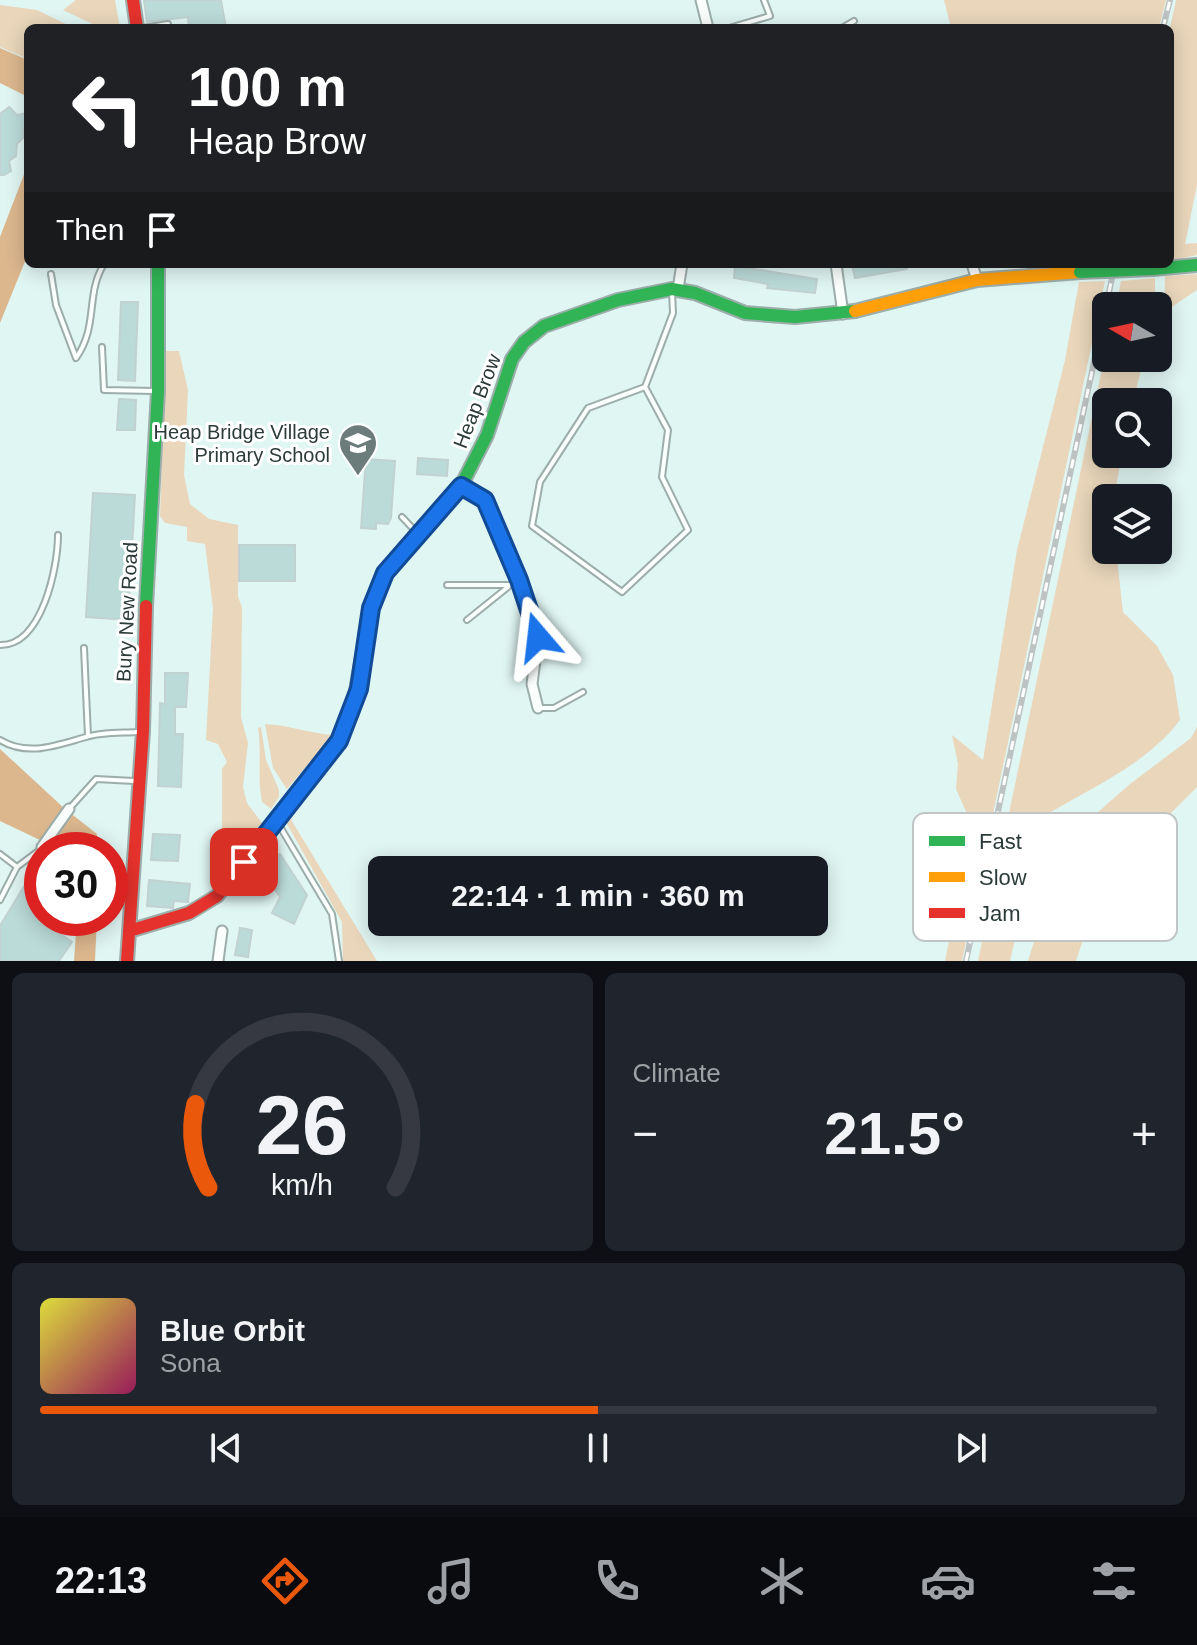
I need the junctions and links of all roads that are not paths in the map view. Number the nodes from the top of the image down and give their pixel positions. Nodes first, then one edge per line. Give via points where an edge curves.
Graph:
1 (133, 0) edge
2 (701, 0) edge
3 (764, 0) edge
4 (854, 21) dead end
5 (136, 24) edge
6 (707, 24) edge
7 (743, 24) edge
8 (849, 24) edge
9 (1197, 265) edge
10 (1174, 267) edge
11 (104, 268) edge
12 (158, 268) edge
13 (681, 268) edge
14 (837, 268) edge
15 (973, 268) edge
16 (1164, 268) edge
17 (51, 274) dead end
18 (977, 280) junction
19 (675, 289) junction
20 (843, 314) junction
21 (102, 347) dead end
22 (645, 387) junction
23 (158, 391) junction
24 (461, 486) junction
25 (402, 517) dead end
26 (58, 535) dead end
27 (420, 536) junction
28 (514, 583) junction
29 (447, 585) dead end
30 (467, 620) dead end
31 (0, 645) edge
32 (84, 648) dead end
33 (583, 692) dead end
34 (538, 708) joint
35 (143, 731) junction
36 (88, 736) junction
37 (0, 740) edge
38 (140, 781) junction
39 (69, 809) joint
40 (275, 820) junction
41 (53, 832) edge
42 (0, 854) edge
43 (24, 861) edge
44 (17, 867) junction
45 (0, 900) edge
46 (129, 931) junction
47 (222, 931) dead end
48 (127, 961) edge
49 (218, 961) edge
50 (339, 961) edge

1 - 5 main road
2 - 6 street
3 - 7 lane via 770,16
4 - 8 lane
9 - 10 main road, bridge
11 - 17 lane via 95,280 91,327 76,358 56,305
12 - 23 main road, Bury New Road
13 - 19 street
14 - 20 street
15 - 18 street
16 - 18 main road, bridge
18 - 20 main road
19 - 20 main road via 745,313
19 - 22 lane via 673,313
19 - 24 main road, Heap Brow via 571,314 524,342 507,370 487,435
21 - 23 lane via 104,390
22 - 22 lane via 588,408 540,482 532,526 622,592 688,530 662,477 668,430
23 - 35 main road, Bury New Road
24 - 27 main road, Heap Brow
24 - 28 street via 485,500
25 - 27 lane
26 - 31 lane via 52,586 37,617 24,637
27 - 40 main road, Heap Brow via 393,562 378,590 359,689 339,741
28 - 29 lane
28 - 30 lane
28 - 34 street via 538,637 532,673
32 - 36 lane
33 - 34 lane via 554,708
35 - 36 lane
35 - 38 main road, Bury New Road
36 - 37 lane via 39,749 21,749
38 - 39 lane via 96,779
38 - 46 main road, Bury New Road
39 - 41 street
40 - 46 main road, Heap Brow via 217,896 189,913
40 - 50 lane via 332,914
42 - 44 lane
43 - 44 lane
44 - 45 lane
46 - 48 main road, Bury New Road
47 - 49 street

